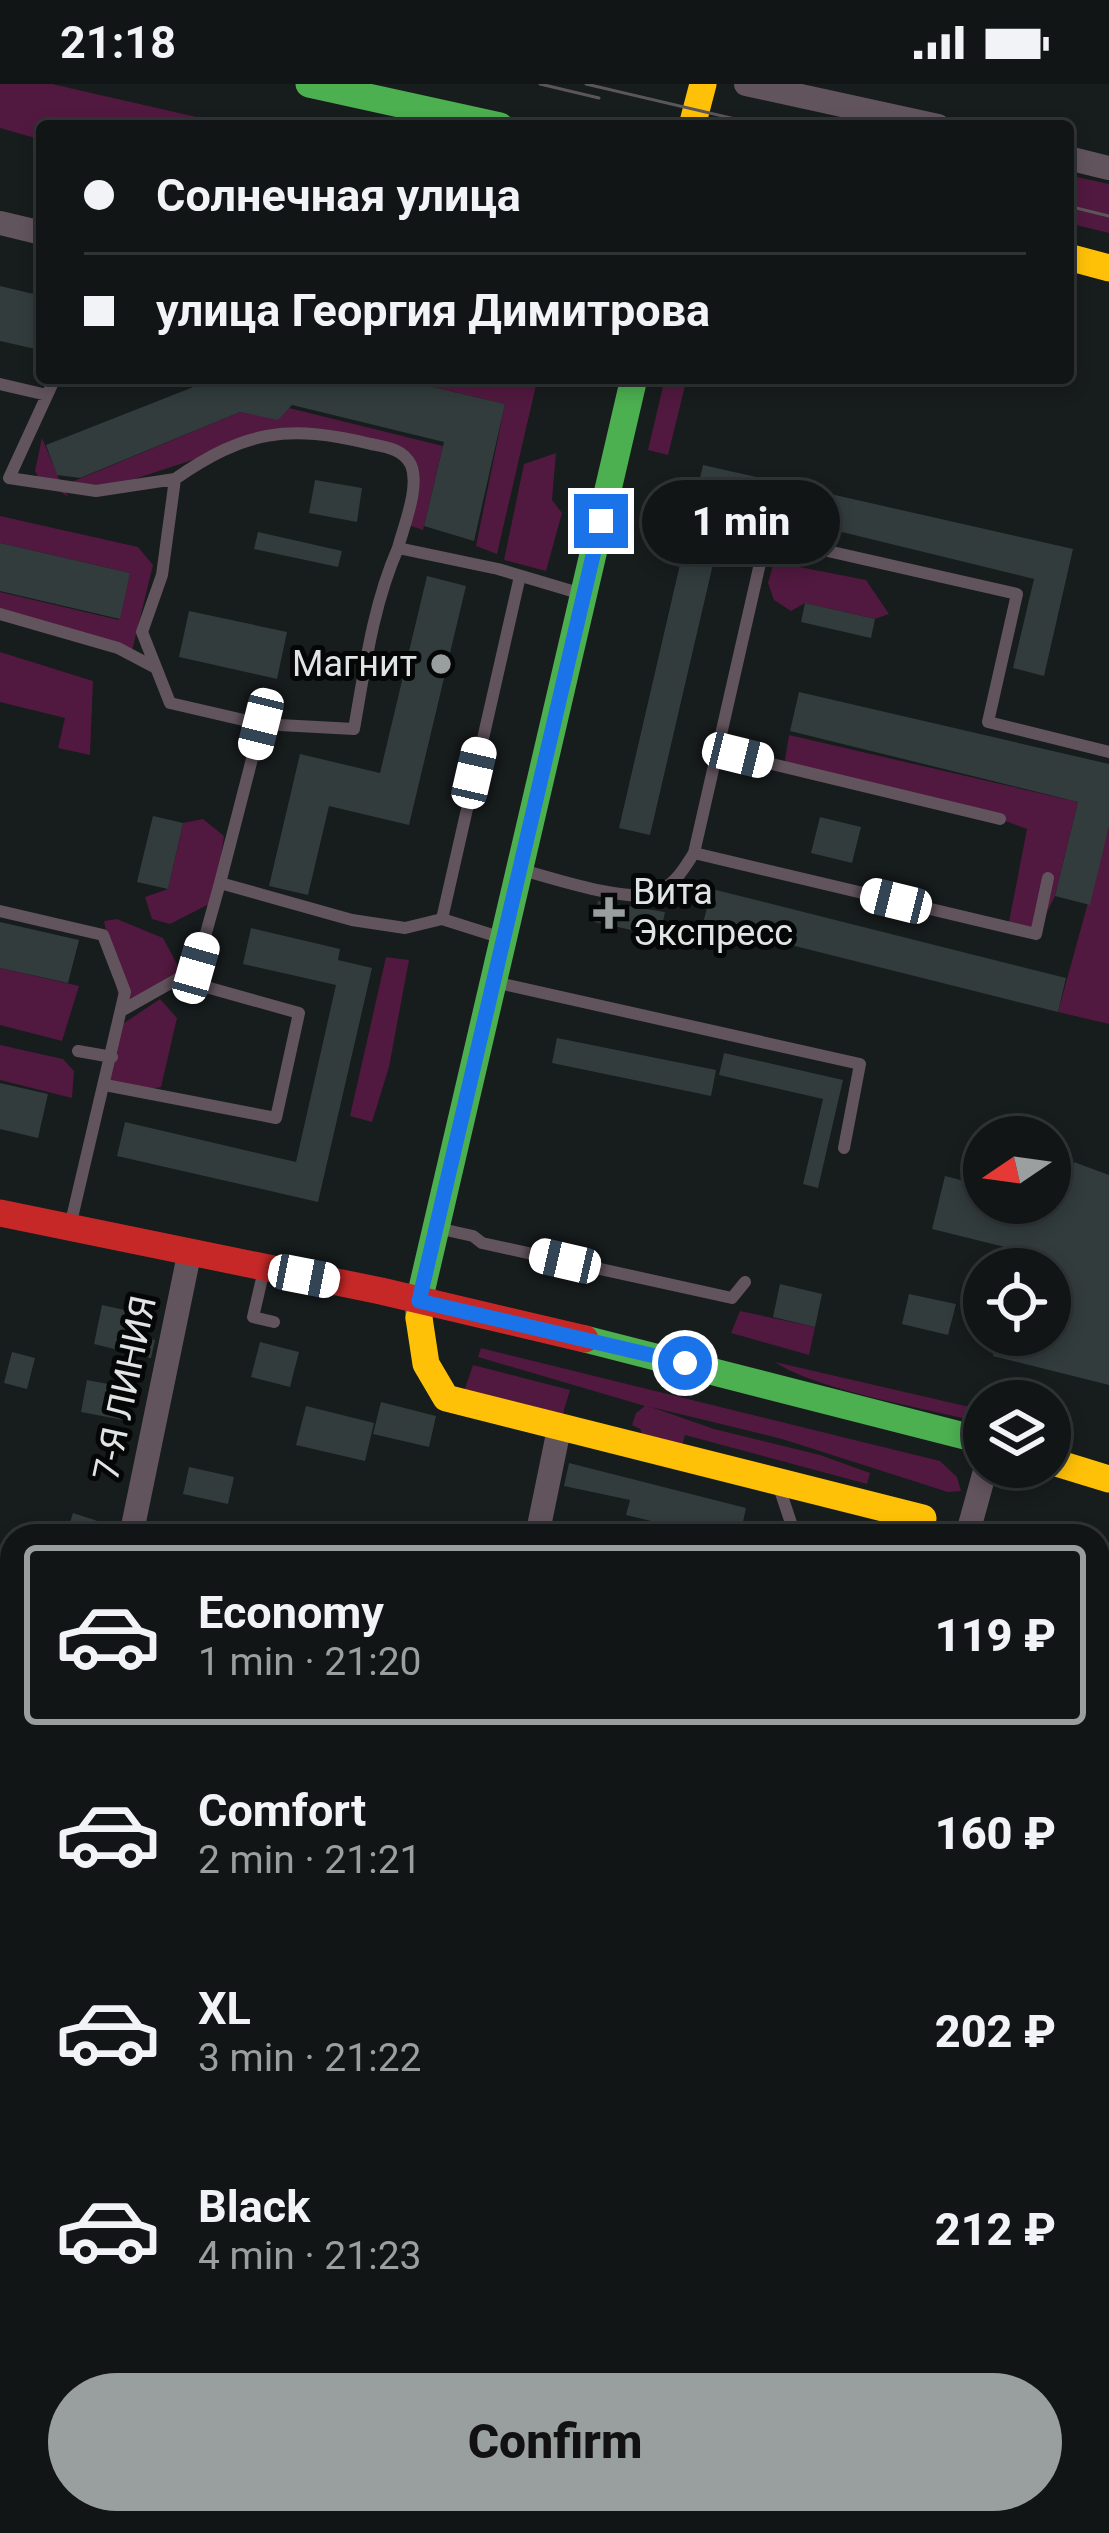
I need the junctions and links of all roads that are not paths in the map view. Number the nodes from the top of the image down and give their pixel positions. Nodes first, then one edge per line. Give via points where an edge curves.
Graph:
1 (309, 84) edge
2 (703, 84) edge
3 (746, 84) edge
4 (473, 120) edge
5 (694, 120) edge
6 (911, 120) edge
7 (1074, 159) edge
8 (1109, 168) edge
9 (0, 223) edge
10 (36, 232) edge
11 (1074, 259) edge
12 (1109, 268) edge
13 (0, 384) edge
14 (52, 384) edge
15 (633, 384) edge
16 (47, 395) junction
17 (5, 477) edge
18 (176, 478) junction
19 (398, 548) junction
20 (520, 576) junction
21 (584, 595) junction
22 (0, 614) edge
23 (154, 667) junction
24 (261, 724) junction
25 (718, 751) junction
26 (1109, 752) edge
27 (1000, 819) dead end
28 (694, 853) junction
29 (519, 870) junction
30 (1048, 878) dead end
31 (220, 884) junction
32 (0, 910) edge
33 (442, 919) junction
34 (503, 938) junction
35 (196, 968) junction
36 (493, 982) junction
37 (122, 1010) junction
38 (78, 1051) dead end
39 (112, 1058) junction
40 (105, 1085) junction
41 (844, 1148) dead end
42 (0, 1213) edge
43 (436, 1228) junction
44 (70, 1229) junction
45 (189, 1255) junction
46 (264, 1269) junction
47 (746, 1282) dead end
48 (419, 1301) junction
49 (274, 1322) dead end
50 (559, 1429) junction
51 (963, 1436) edge
52 (1071, 1467) edge
53 (1109, 1479) edge
54 (777, 1480) junction
55 (980, 1488) edge
56 (133, 1524) edge
57 (539, 1524) edge
58 (791, 1524) edge
59 (922, 1524) edge
60 (970, 1524) edge

1 - 4 main road
2 - 5 main road
3 - 6 street
7 - 8 street
9 - 10 street
11 - 12 main road
13 - 16 lane
14 - 16 lane
15 - 21 main road
16 - 17 lane
17 - 18 lane via 96,491
18 - 19 lane via 269,429 397,449 414,476
18 - 23 lane via 162,575 142,632
19 - 20 lane
19 - 24 lane via 373,625 354,729
20 - 21 lane
20 - 33 lane
21 - 29 main road
22 - 23 lane via 118,648
23 - 24 lane via 170,703
24 - 31 lane
25 - 26 lane via 766,537 1017,594 988,722
25 - 27 lane
25 - 28 lane
28 - 29 lane via 677,880 652,895
28 - 30 lane via 1036,934
29 - 34 main road
31 - 33 lane via 352,920 405,928
31 - 35 lane
32 - 37 lane via 103,935 125,992
33 - 34 lane
34 - 36 main road
35 - 37 lane
35 - 40 lane via 193,983 298,1013 276,1118
36 - 41 lane via 860,1064
36 - 43 main road
37 - 39 lane
38 - 39 lane
39 - 40 lane
40 - 44 lane
42 - 44 main road
43 - 47 lane via 732,1298
43 - 48 main road
44 - 45 main road
45 - 46 main road
45 - 56 street, 7-Я ЛИНИЯ
46 - 48 main road
46 - 49 lane via 254,1317
48 - 50 main road via 423,1360 446,1398
48 - 51 main road
50 - 54 main road
50 - 57 street
52 - 53 main road
54 - 58 lane
54 - 59 main road via 923,1518
55 - 60 street

